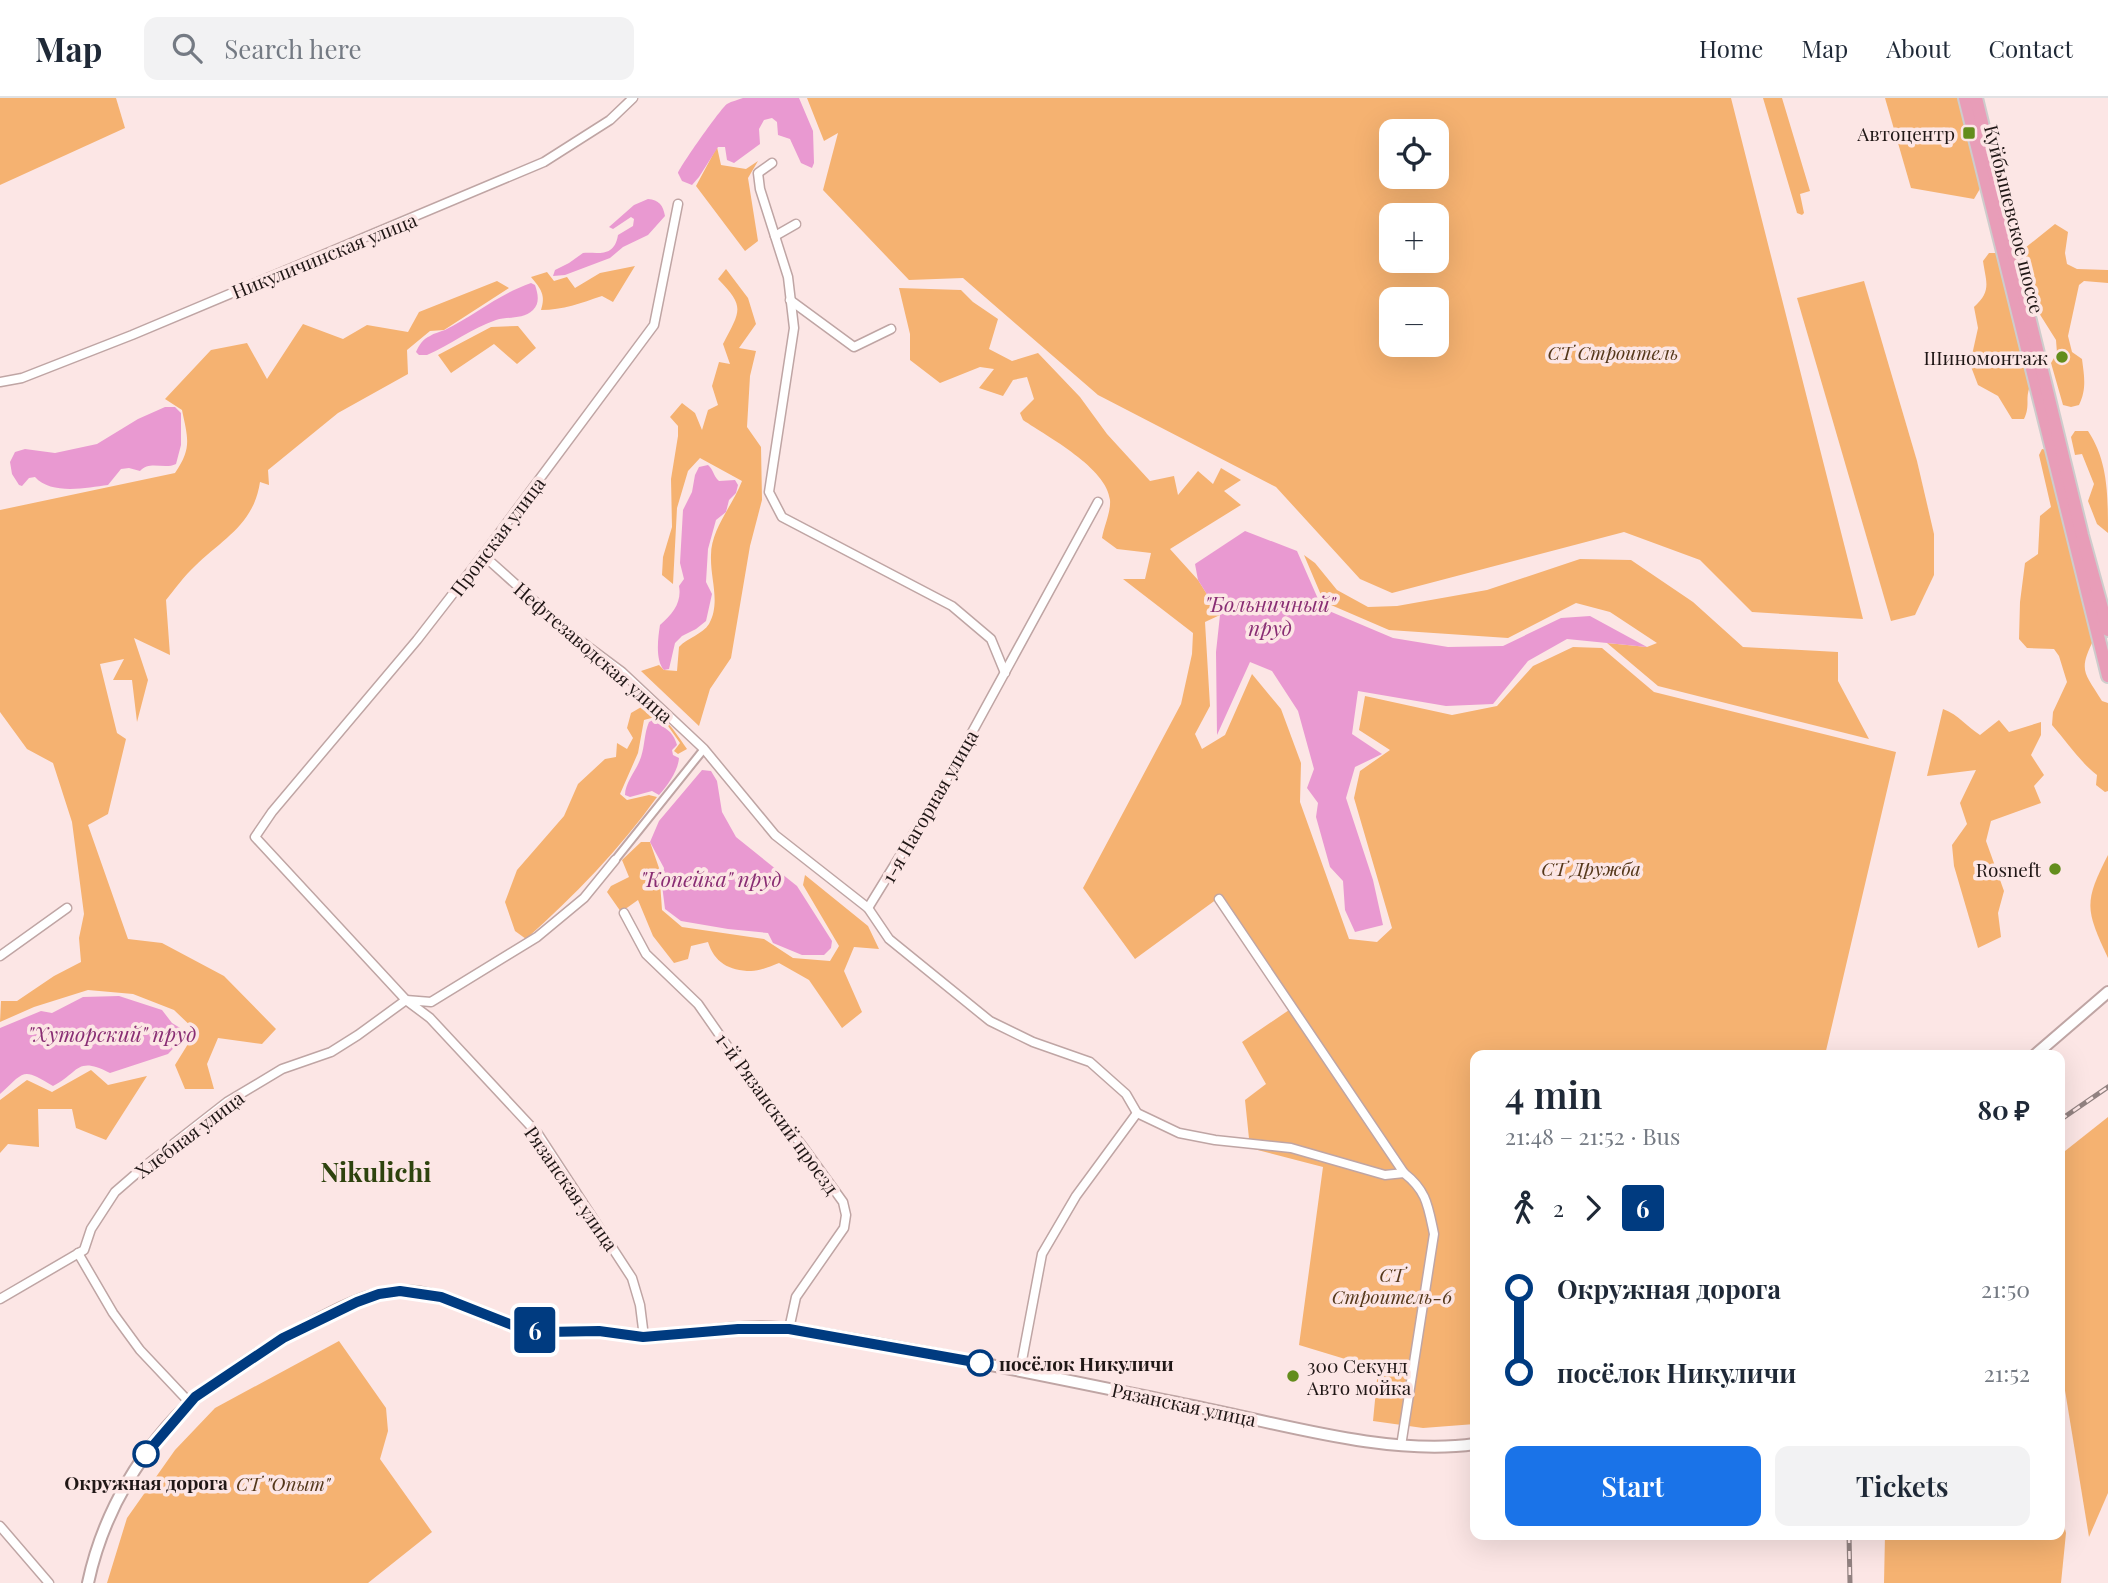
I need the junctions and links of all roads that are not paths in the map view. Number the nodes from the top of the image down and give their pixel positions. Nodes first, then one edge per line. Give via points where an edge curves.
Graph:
1 (633, 98) edge
2 (1965, 98) edge
3 (1976, 98) edge
4 (772, 163) dead end
5 (678, 204) dead end
6 (796, 224) dead end
7 (775, 236) junction
8 (790, 300) junction
9 (891, 329) dead end
10 (0, 382) edge
11 (1098, 502) dead end
12 (483, 555) junction
13 (2108, 630) edge
14 (1005, 673) junction
15 (2108, 676) edge
16 (704, 750) junction
17 (255, 837) joint
18 (615, 860) joint
19 (1219, 899) dead end
20 (67, 908) dead end
21 (868, 908) junction
22 (625, 913) dead end
23 (0, 956) edge
24 (2108, 992) edge
25 (406, 1000) junction
26 (2041, 1050) edge
27 (1137, 1113) junction
28 (1404, 1172) junction
29 (78, 1253) junction
30 (2, 1294) edge
31 (789, 1329) junction
32 (643, 1337) junction
33 (1020, 1371) junction
34 (190, 1403) junction
35 (1470, 1445) edge
36 (1401, 1446) junction
37 (0, 1525) edge
38 (49, 1583) edge
39 (88, 1583) edge

1 - 10 street, Никуличинская улица via 610,120 544,162 499,183 120,340
2 - 15 main road, Куйбышевское шоссе
3 - 13 main road, Куйбышевское шоссе
4 - 7 street via 758,173
5 - 12 street, Пронская улица via 654,325
6 - 7 street
7 - 8 street
8 - 9 street via 854,347
8 - 14 street via 794,328 769,492 782,517 952,606 991,639
11 - 14 street, 1-я Нагорная улица
12 - 16 street, Нефтезаводская улица via 571,634 622,672
12 - 17 street, Пронская улица
14 - 21 street, 1-я Нагорная улица
16 - 18 street
16 - 21 street via 775,835
17 - 25 street, Рязанская улица
18 - 25 street via 584,898 537,937 431,1002
19 - 28 street
20 - 23 street
21 - 27 street via 889,939 990,1021 1090,1062 1126,1094
22 - 31 street, 1-й Рязанский проезд via 646,954 698,1003 843,1202 844,1228 796,1297
24 - 26 street
25 - 29 street, Хлебная улица via 331,1052 282,1069 227,1102 115,1192 91,1229 84,1250
25 - 32 street, Рязанская улица via 430,1018 538,1133 632,1278
27 - 28 street via 1179,1133 1291,1148 1385,1175
27 - 33 street via 1076,1196 1042,1254
28 - 36 street via 1419,1185 1434,1234
29 - 30 street
29 - 34 street via 113,1313
31 - 32 street, Рязанская улица
31 - 33 street, Рязанская улица
32 - 34 street, Рязанская улица via 533,1330 441,1297 400,1291 379,1294 283,1338
33 - 36 street, Рязанская улица
34 - 39 street, Рязанская улица via 141,1459 114,1504
35 - 36 street, Рязанская улица
37 - 38 street

